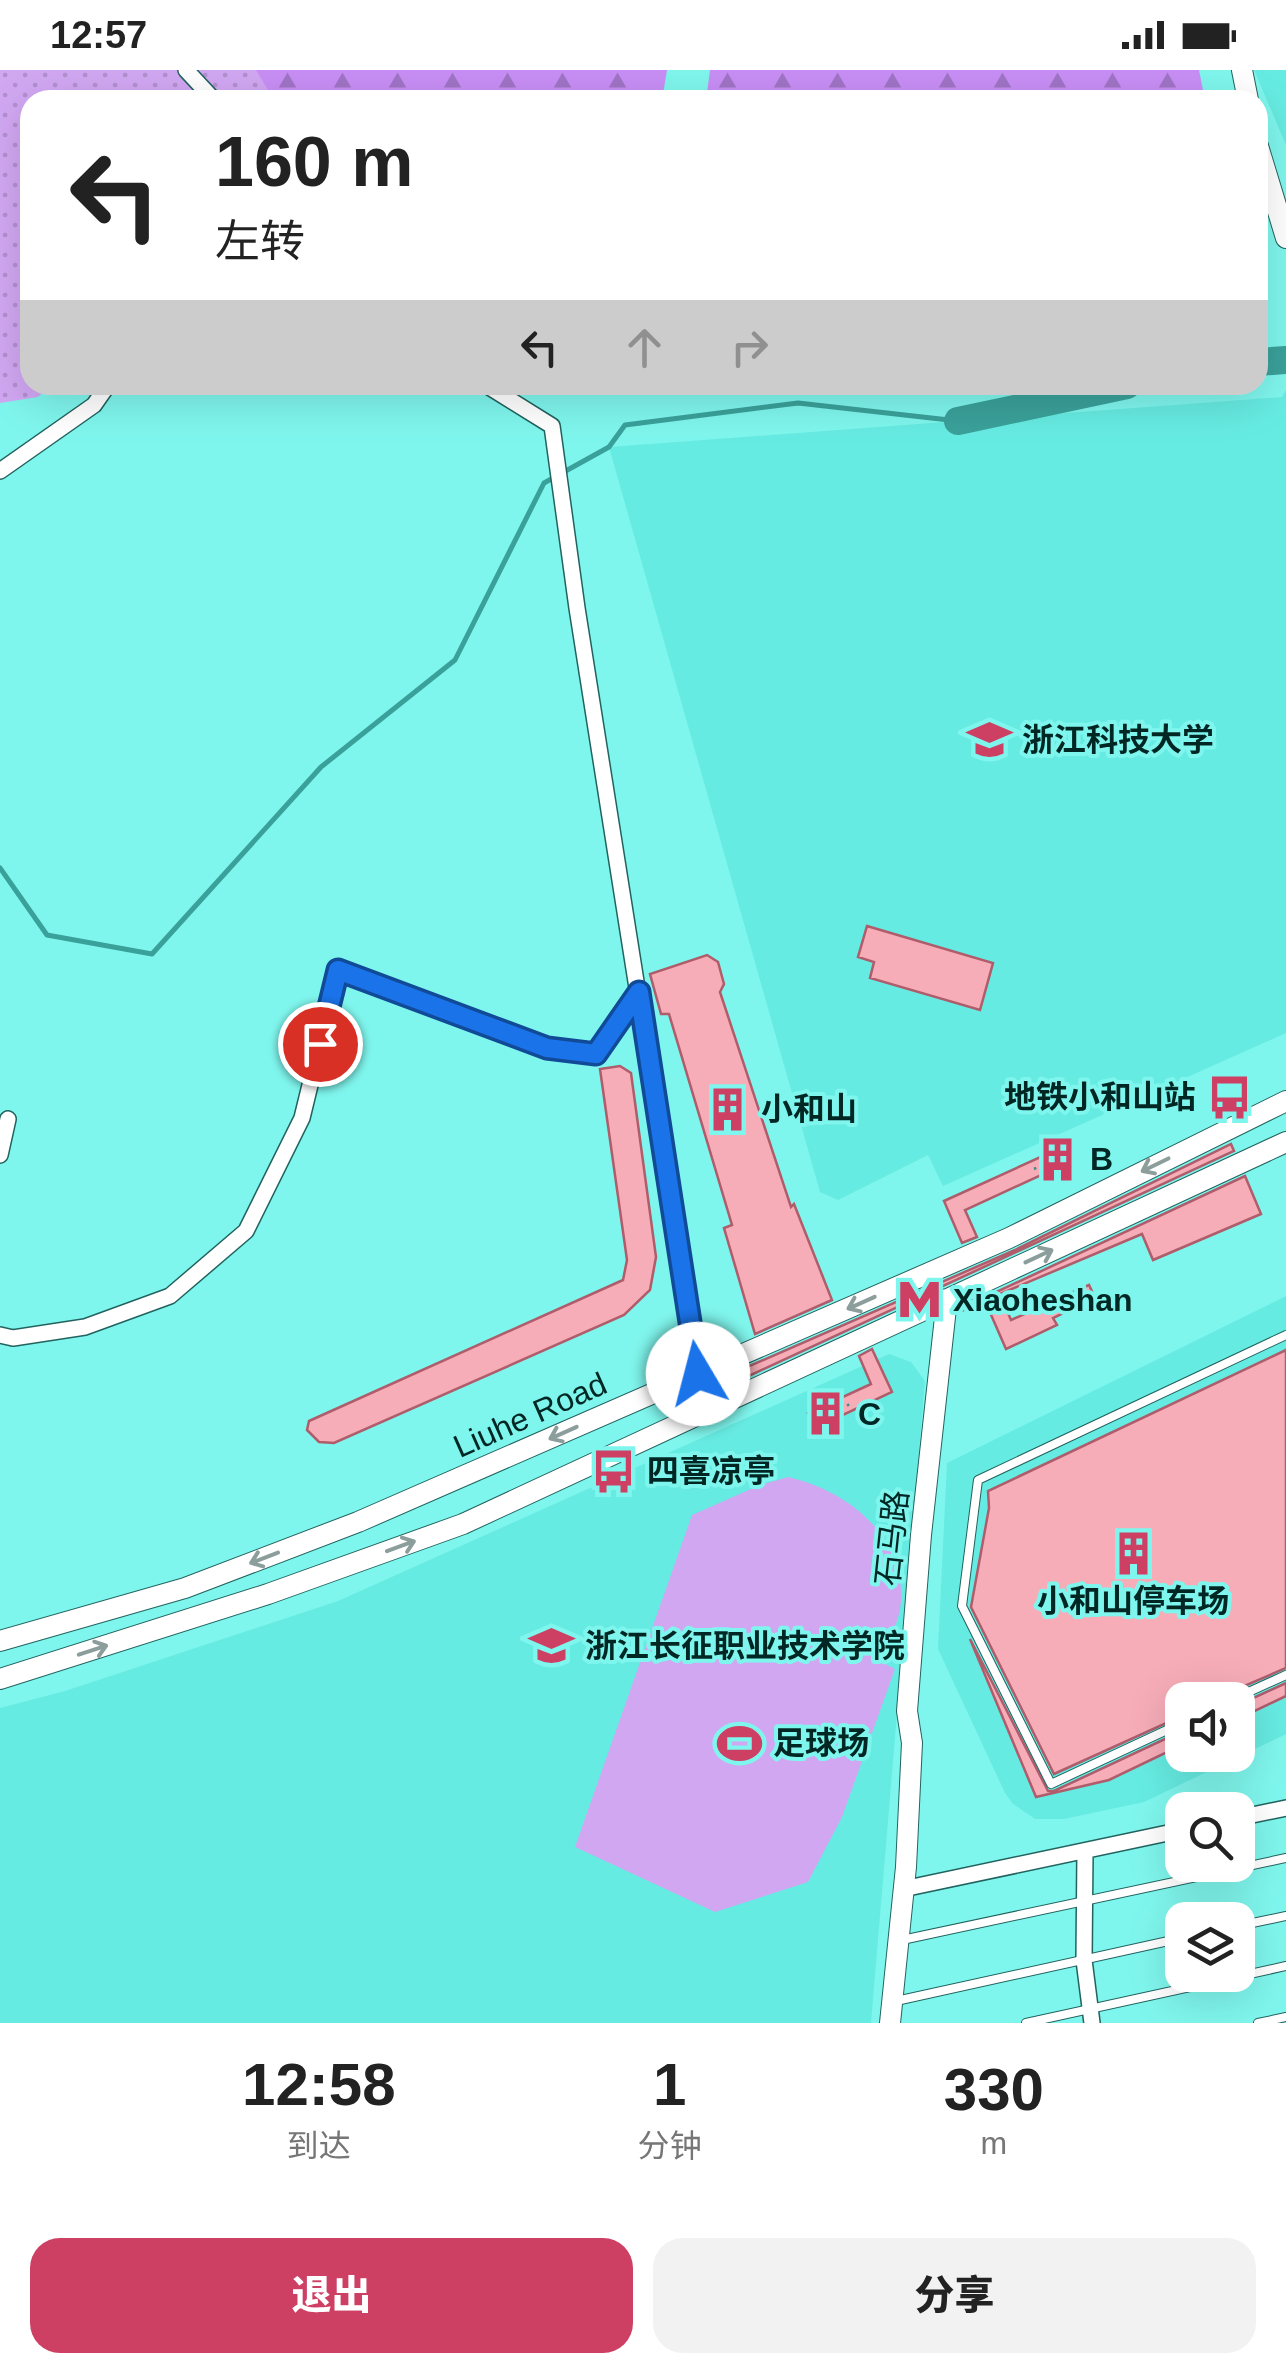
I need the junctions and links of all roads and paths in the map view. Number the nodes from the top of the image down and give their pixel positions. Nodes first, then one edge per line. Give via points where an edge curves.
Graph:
1 (186, 70) edge
2 (205, 90) edge
3 (1268, 176) edge
4 (1284, 224) edge
5 (101, 395) edge
6 (502, 395) edge
7 (0, 471) edge
8 (639, 992) junction
9 (1286, 1101) edge
10 (8, 1119) dead end
11 (1286, 1142) edge
12 (1065, 1154) dead end
13 (0, 1155) edge
14 (1034, 1169) dead end
15 (1087, 1293) dead end
16 (947, 1299) junction
17 (1054, 1309) dead end
18 (0, 1335) edge
19 (1286, 1335) edge
20 (698, 1374) junction
21 (850, 1404) dead end
22 (819, 1420) dead end
23 (0, 1641) edge
24 (1286, 1674) edge
25 (0, 1679) edge
26 (1255, 1689) edge
27 (1165, 1731) edge
28 (1286, 1808) edge
29 (1255, 1814) edge
30 (1165, 1834) edge
31 (1085, 1851) junction
32 (1286, 1858) edge
33 (903, 1890) junction
34 (1086, 1900) junction
35 (1286, 1916) edge
36 (1255, 1922) edge
37 (898, 1941) junction
38 (1165, 1942) edge
39 (1084, 1960) junction
40 (1286, 1966) edge
41 (891, 2013) edge
42 (1090, 2016) edge
43 (1286, 2017) edge
44 (1026, 2023) edge
45 (1258, 2023) edge

1 - 2 street
3 - 4 main road
5 - 7 street
6 - 8 street via 552,426
8 - 18 street via 596,1054 547,1048 338,970 302,1118 246,1231 170,1296 85,1327
8 - 20 street
9 -> 20 main road, Liuhe Road via 1008,1238
10 - 13 street
16 -> 11 main road
12 - 14 path
15 - 17 path
25 -> 16 main road via 463,1524
16 - 33 main road, 石马路 via 907,1711 912,1743
19 - 27 lane via 978,1480 962,1606 1051,1784
20 -> 23 main road, Liuhe Road via 358,1522 185,1588
21 - 22 path
24 - 26 lane
28 - 29 street
30 - 31 street
31 - 33 street
31 - 34 street
32 - 34 lane
33 - 37 main road, 石马路
34 - 37 lane
34 - 39 street
35 - 36 lane
37 - 41 main road, 石马路
38 - 39 lane
39 - 41 lane
39 - 42 street
40 - 42 lane
42 - 44 lane
43 - 45 lane

